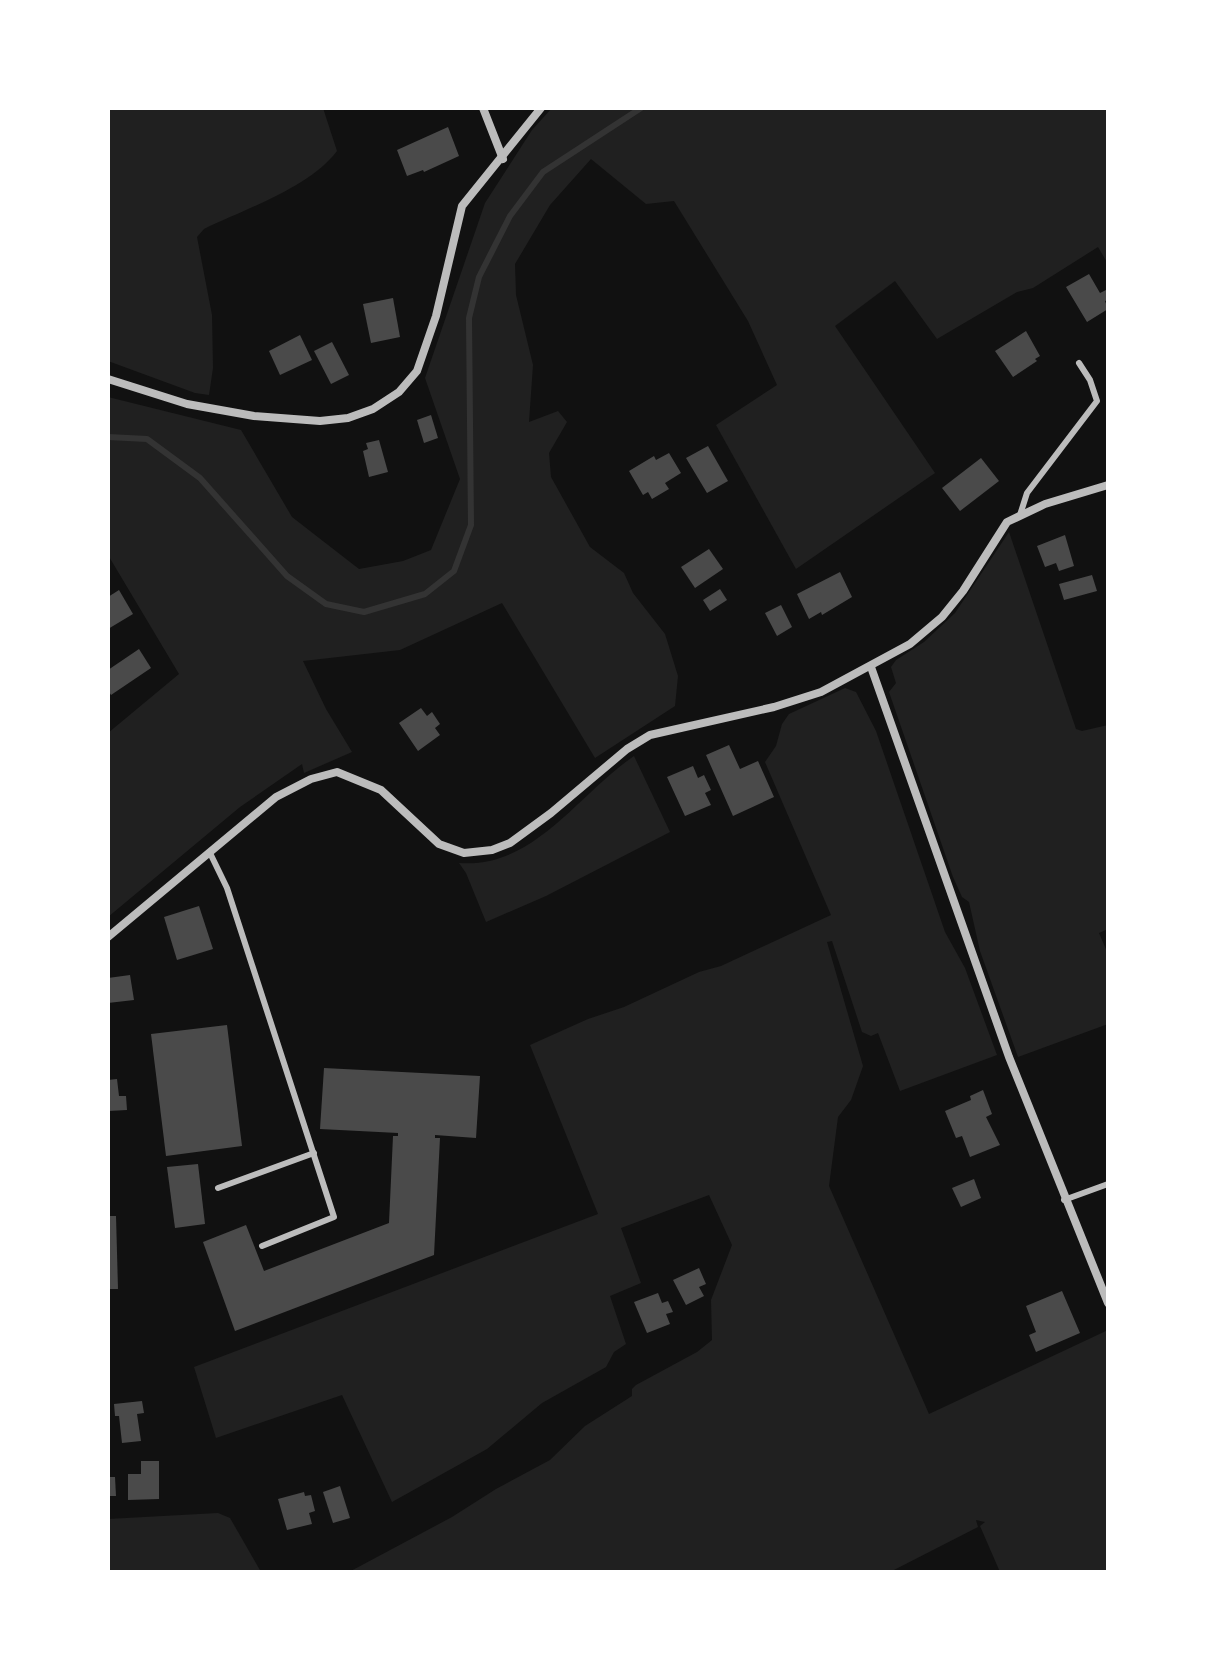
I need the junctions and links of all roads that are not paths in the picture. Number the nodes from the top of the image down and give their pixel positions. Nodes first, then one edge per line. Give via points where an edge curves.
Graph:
1 (483, 108) edge
2 (541, 108) edge
3 (503, 159) junction
4 (1079, 363) dead end
5 (108, 379) edge
6 (1108, 485) edge
7 (1020, 515) junction
8 (871, 667) junction
9 (210, 853) junction
10 (108, 937) edge
11 (314, 1153) junction
12 (1108, 1184) edge
13 (218, 1188) dead end
14 (1064, 1200) junction
15 (262, 1246) dead end
16 (1108, 1303) edge

1 - 3 street
2 - 3 street
3 - 5 street via 462,206 417,371 399,392 373,409 320,421 254,416 187,404
4 - 7 lane via 1097,401 1027,493
6 - 7 street
7 - 8 street via 1007,522 942,617
8 - 9 street via 821,692 774,707 650,735 532,829 492,850 464,853 439,844 381,790 337,772 276,797
8 - 14 street
9 - 10 street
9 - 11 lane via 227,888
11 - 13 lane
11 - 15 lane via 334,1217
12 - 14 lane
14 - 16 street

